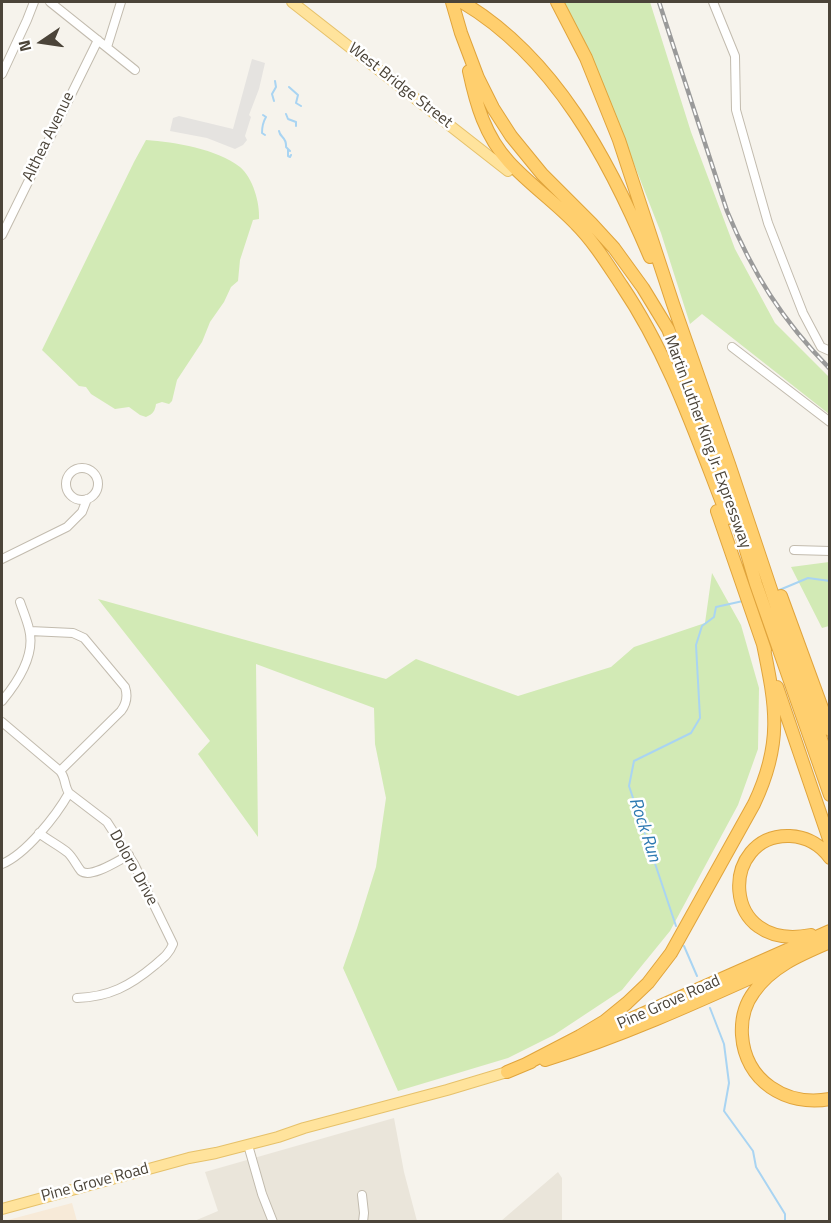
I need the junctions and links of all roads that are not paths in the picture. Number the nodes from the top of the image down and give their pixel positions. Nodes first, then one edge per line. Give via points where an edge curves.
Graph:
1 (34, 2) edge
2 (50, 2) edge
3 (121, 2) edge
4 (292, 2) edge
5 (452, 2) edge
6 (557, 2) edge
7 (713, 2) edge
8 (466, 4) edge
9 (456, 17) junction
10 (98, 40) junction
11 (107, 47) junction
12 (5, 55) edge
13 (135, 70) dead end
14 (2, 74) edge
15 (619, 140) junction
16 (507, 171) joint
17 (2, 235) edge
18 (611, 271) junction
19 (672, 304) junction
20 (732, 347) dead end
21 (830, 351) edge
22 (830, 422) edge
23 (87, 499) dead end
24 (794, 550) dead end
25 (830, 551) edge
26 (2, 559) edge
27 (758, 584) junction
28 (20, 602) dead end
29 (767, 609) junction
30 (30, 631) junction
31 (762, 644) junction
32 (818, 697) junction
33 (2, 701) edge
34 (2, 722) edge
35 (830, 722) edge
36 (830, 730) edge
37 (830, 766) edge
38 (60, 771) junction
39 (69, 793) junction
40 (830, 795) edge
41 (39, 833) junction
42 (830, 842) edge
43 (129, 855) junction
44 (830, 858) edge
45 (2, 864) edge
46 (830, 930) edge
47 (830, 942) edge
48 (788, 961) junction
49 (77, 998) dead end
50 (526, 1064) junction
51 (507, 1072) junction
52 (830, 1099) edge
53 (304, 1128) junction
54 (249, 1145) junction
55 (189, 1158) junction
56 (362, 1195) dead end
57 (2, 1209) edge
58 (273, 1221) edge
59 (363, 1221) edge

1 - 12 street
2 - 10 street
3 - 11 street
4 - 16 main road, West Bridge Street
5 - 9 highway, Martin Luther King Jr. Expressway
6 - 15 highway, Martin Luther King Jr. Expressway via 586,58
7 - 21 street via 735,56 736,110 768,223 803,313 821,347
8 - 19 highway via 503,30 529,55 573,110 617,186
9 - 18 highway via 477,102 495,143 509,162 588,237
9 - 27 highway, Martin Luther King Jr. Expressway via 478,78 510,136 614,248 668,329
10 - 11 street
10 - 17 street, Althea Avenue
11 - 13 street
12 - 14 street
15 - 19 highway, Martin Luther King Jr. Expressway
15 - 27 highway via 663,253
16 - 18 highway via 560,216
18 - 27 highway via 640,314 672,377 738,544
19 - 27 highway, Martin Luther King Jr. Expressway via 729,464
20 - 22 street
23 - 26 street via 82,512 67,527
24 - 25 street
27 - 29 highway
27 - 29 highway via 753,593
28 - 30 street
29 - 31 highway
29 - 32 highway
29 - 37 highway
29 - 40 highway
30 - 33 street via 25,666
30 - 38 street via 73,633 84,638 126,691 122,711
31 - 42 highway
31 - 50 highway via 774,711 770,762 764,783 671,953 648,983 617,1012
32 - 35 highway
32 - 36 highway
34 - 38 street
38 - 39 street
39 - 41 street
39 - 43 street, Doloro Drive via 107,822
41 - 43 street via 68,853 88,874
41 - 45 street
43 - 49 street, Doloro Drive via 173,944 169,954 130,985
44 - 46 highway via 806,838 774,838 747,857 739,882 746,912 764,931 793,937
46 - 50 highway, Pine Grove Road
47 - 48 highway
48 - 51 highway, Pine Grove Road via 616,1036
48 - 52 highway via 764,980 749,1000 742,1023 746,1052 756,1073 782,1095 798,1100
50 - 51 highway, Pine Grove Road
51 - 53 main road, Pine Grove Road
53 - 54 main road, Pine Grove Road
53 - 55 main road, Pine Grove Road
54 - 55 main road, Pine Grove Road
54 - 58 street
55 - 57 main road, Pine Grove Road
56 - 59 street

